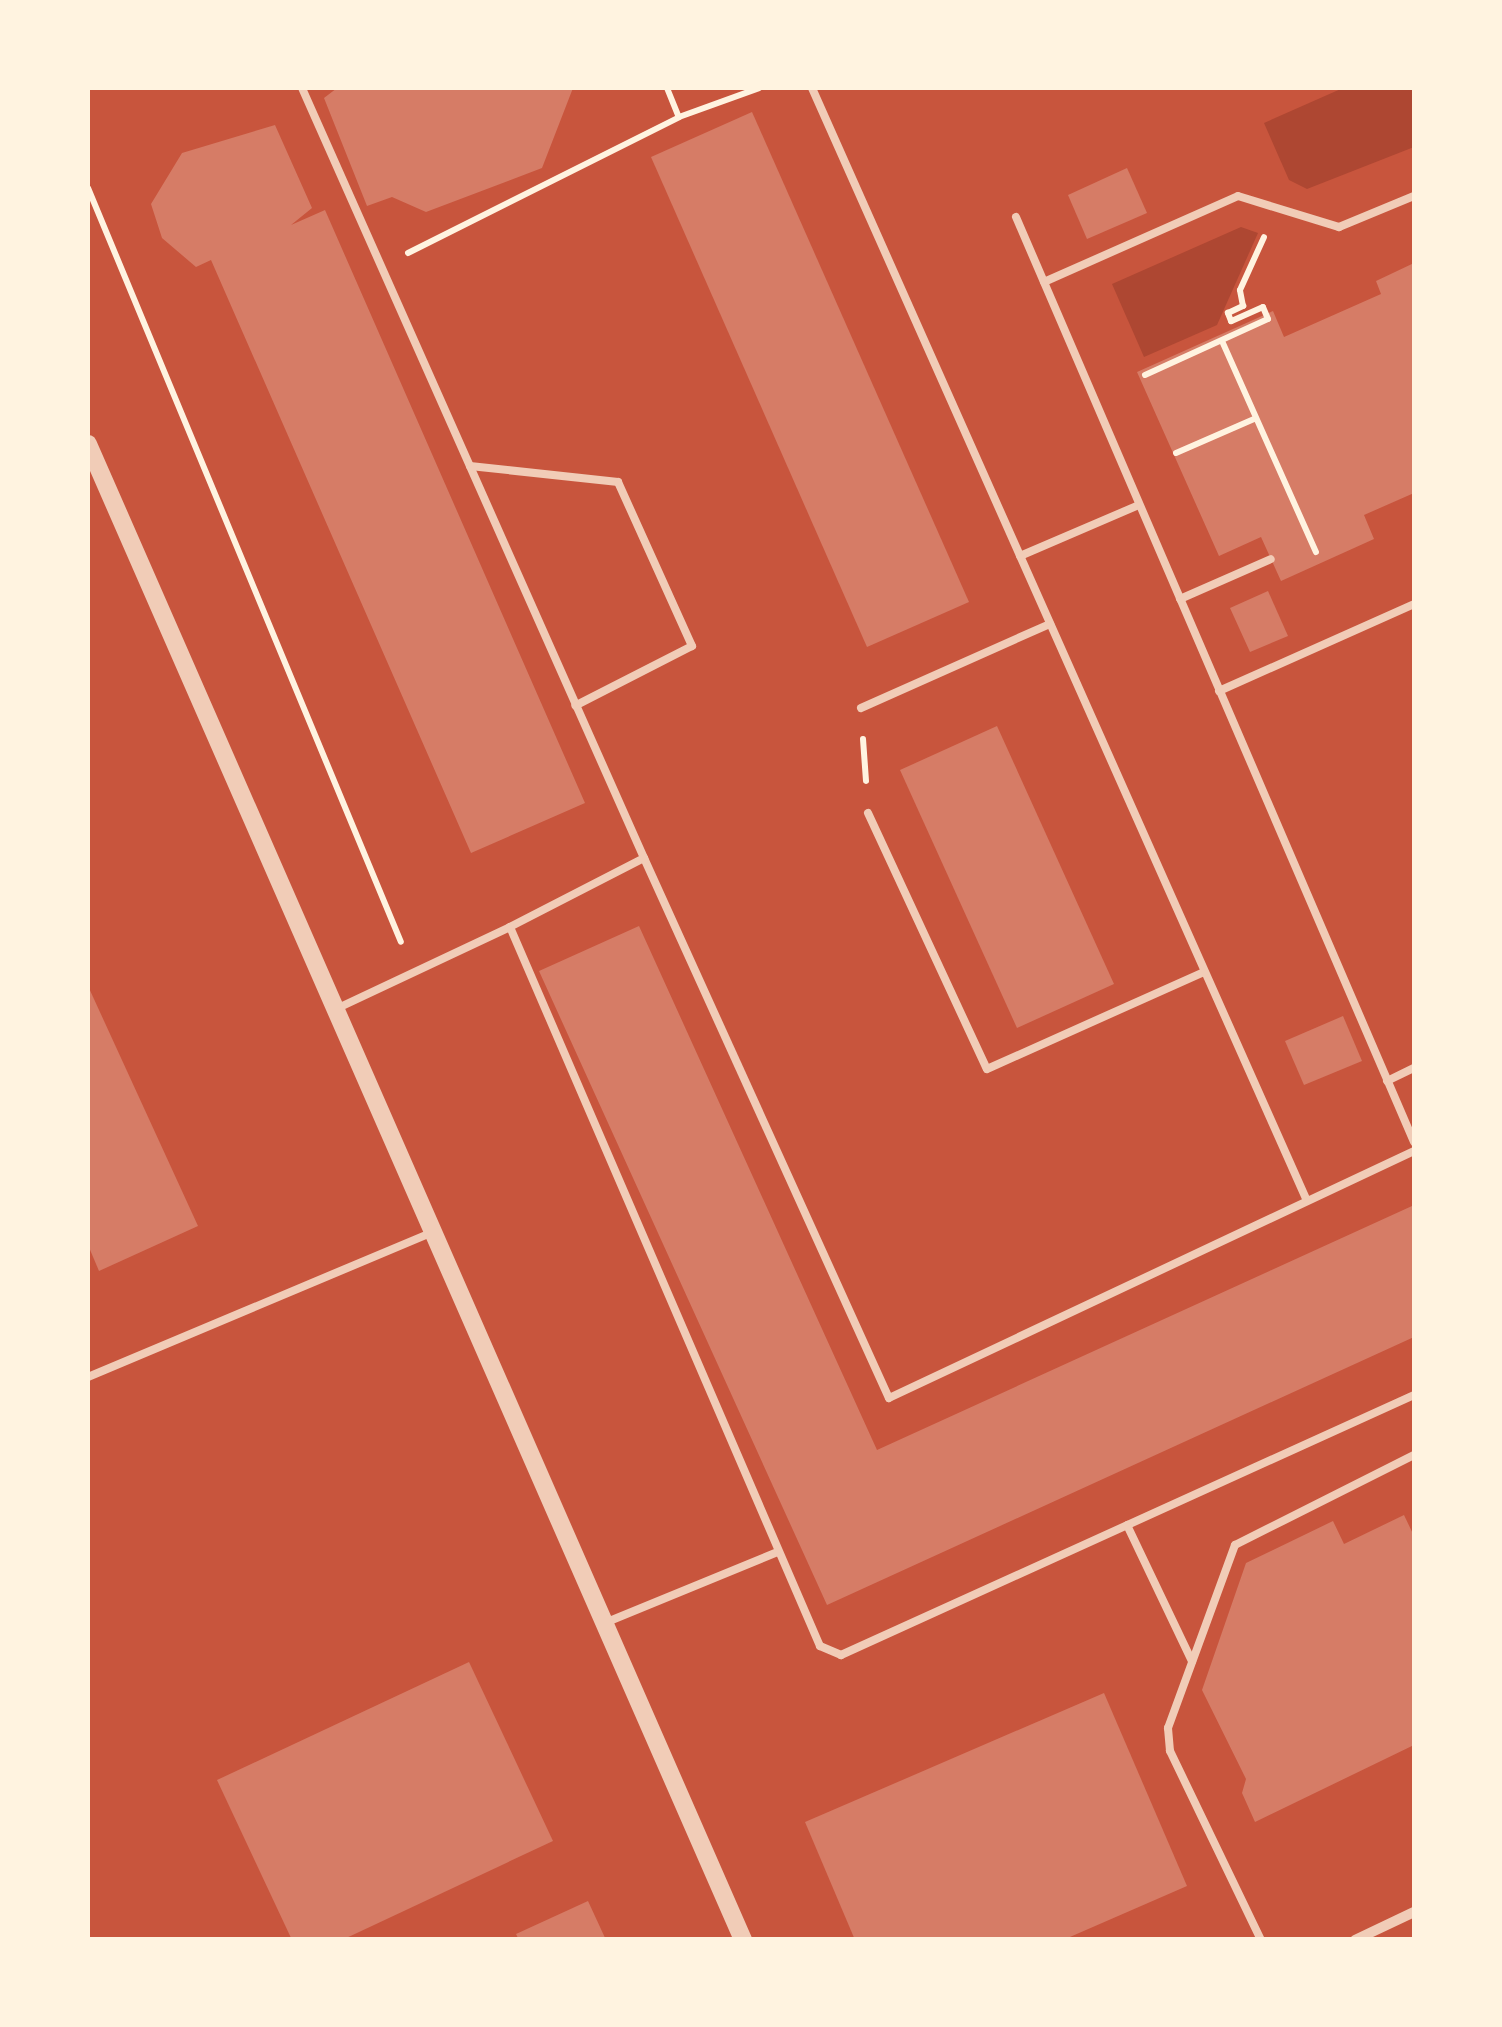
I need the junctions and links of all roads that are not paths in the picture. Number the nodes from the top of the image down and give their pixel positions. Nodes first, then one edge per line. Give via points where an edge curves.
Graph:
1 (302, 88) edge
2 (812, 88) edge
3 (1414, 196) edge
4 (1016, 217) dead end
5 (1044, 282) junction
6 (88, 444) edge
7 (470, 466) junction
8 (1139, 505) junction
9 (1020, 556) junction
10 (1271, 559) dead end
11 (1180, 600) junction
12 (1414, 604) edge
13 (1050, 624) junction
14 (1219, 690) junction
15 (575, 706) junction
16 (860, 708) road end
17 (868, 812) road end
18 (644, 858) junction
19 (510, 927) junction
20 (1204, 972) junction
21 (334, 1010) junction
22 (1414, 1068) edge
23 (1387, 1081) junction
24 (1414, 1142) edge
25 (1414, 1151) edge
26 (1307, 1201) junction
27 (431, 1234) junction
28 (88, 1377) edge
29 (1414, 1395) edge
30 (1414, 1455) edge
31 (1126, 1525) junction
32 (778, 1552) junction
33 (604, 1623) junction
34 (1192, 1661) junction
35 (1414, 1912) edge
36 (743, 1940) edge
37 (1261, 1940) edge
38 (1355, 1940) edge

1 - 7 lane
2 - 9 lane
3 - 5 lane via 1339,226 1238,196
4 - 5 lane
5 - 8 lane
6 - 21 street
7 - 15 lane
7 - 15 lane via 618,482 692,646
8 - 9 lane
8 - 11 lane
9 - 13 lane
10 - 11 lane
11 - 14 lane
12 - 14 lane
13 - 16 lane
13 - 20 lane
14 - 23 lane
15 - 18 lane
17 - 20 lane via 987,1069
18 - 19 lane
18 - 26 lane via 889,1398
19 - 21 lane
19 - 32 lane
20 - 26 lane
21 - 27 street
22 - 23 lane
23 - 24 lane
25 - 26 lane
27 - 28 lane
27 - 33 street
29 - 31 lane
30 - 34 lane via 1234,1545
31 - 32 lane via 840,1655 820,1646
31 - 34 lane
32 - 33 lane
33 - 36 street
34 - 37 lane via 1166,1739
35 - 38 street

